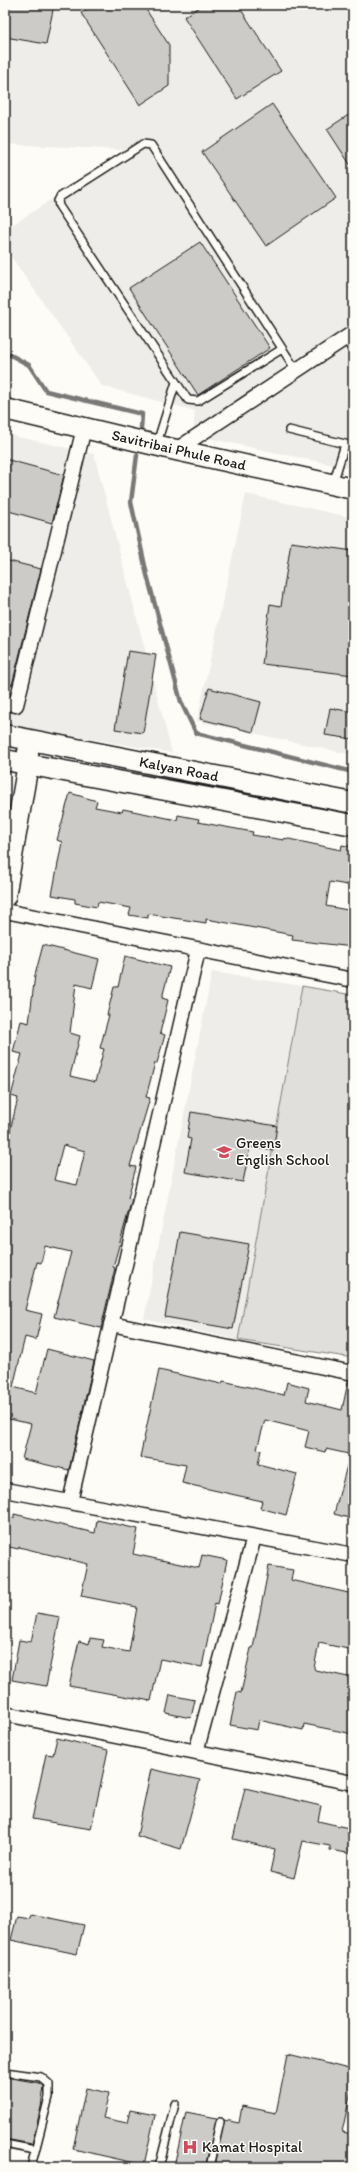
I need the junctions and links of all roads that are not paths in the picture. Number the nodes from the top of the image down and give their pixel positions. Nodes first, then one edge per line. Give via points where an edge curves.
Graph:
1 (349, 335) edge
2 (282, 349) junction
3 (353, 351) edge
4 (296, 370) junction
5 (176, 382) junction
6 (5, 409) edge
7 (84, 428) junction
8 (290, 430) dead end
9 (344, 444) junction
10 (156, 446) junction
11 (353, 446) edge
12 (176, 450) junction
13 (333, 484) junction
14 (353, 489) edge
15 (5, 702) edge
16 (5, 735) edge
17 (28, 740) junction
18 (5, 760) edge
19 (28, 764) junction
20 (353, 803) edge
21 (353, 825) edge
22 (5, 897) edge
23 (5, 911) edge
24 (198, 950) junction
25 (353, 980) edge
26 (111, 1324) junction
27 (353, 1373) edge
28 (5, 1490) edge
29 (70, 1502) junction
30 (254, 1537) junction
31 (353, 1555) edge
32 (5, 1714) edge
33 (196, 1752) junction
34 (353, 1782) edge
35 (5, 2072) edge
36 (175, 2104) dead end
37 (220, 2122) dead end
38 (5, 2144) edge
39 (35, 2150) junction
40 (31, 2167) edge
41 (159, 2167) edge
42 (210, 2167) edge

1 - 3 lane
1 - 4 street
2 - 4 lane
2 - 5 lane via 198,401 188,400
2 - 5 lane via 151,145 143,144 60,197 58,201
4 - 12 street
5 - 10 lane
6 - 7 main road, Savitribai Phule Road
7 - 10 main road, Savitribai Phule Road
7 - 15 street via 16,705
8 - 9 lane
9 - 11 lane
9 - 13 lane
10 - 12 main road, Savitribai Phule Road
12 - 13 main road, Savitribai Phule Road
13 - 14 main road, Savitribai Phule Road
16 - 17 main road, Kalyan Road
17 - 19 main road
17 - 20 main road, Kalyan Road
18 - 19 main road, Kalyan Road
19 - 21 main road, Kalyan Road
19 - 22 main road
23 - 24 street
24 - 25 street
24 - 26 street
26 - 27 street
26 - 29 street
28 - 29 street
29 - 30 street
30 - 31 street
30 - 33 street
32 - 33 street
33 - 34 street
35 - 39 lane via 41,2077 49,2084 49,2097
36 - 41 lane
37 - 42 lane
38 - 39 lane
39 - 40 lane

